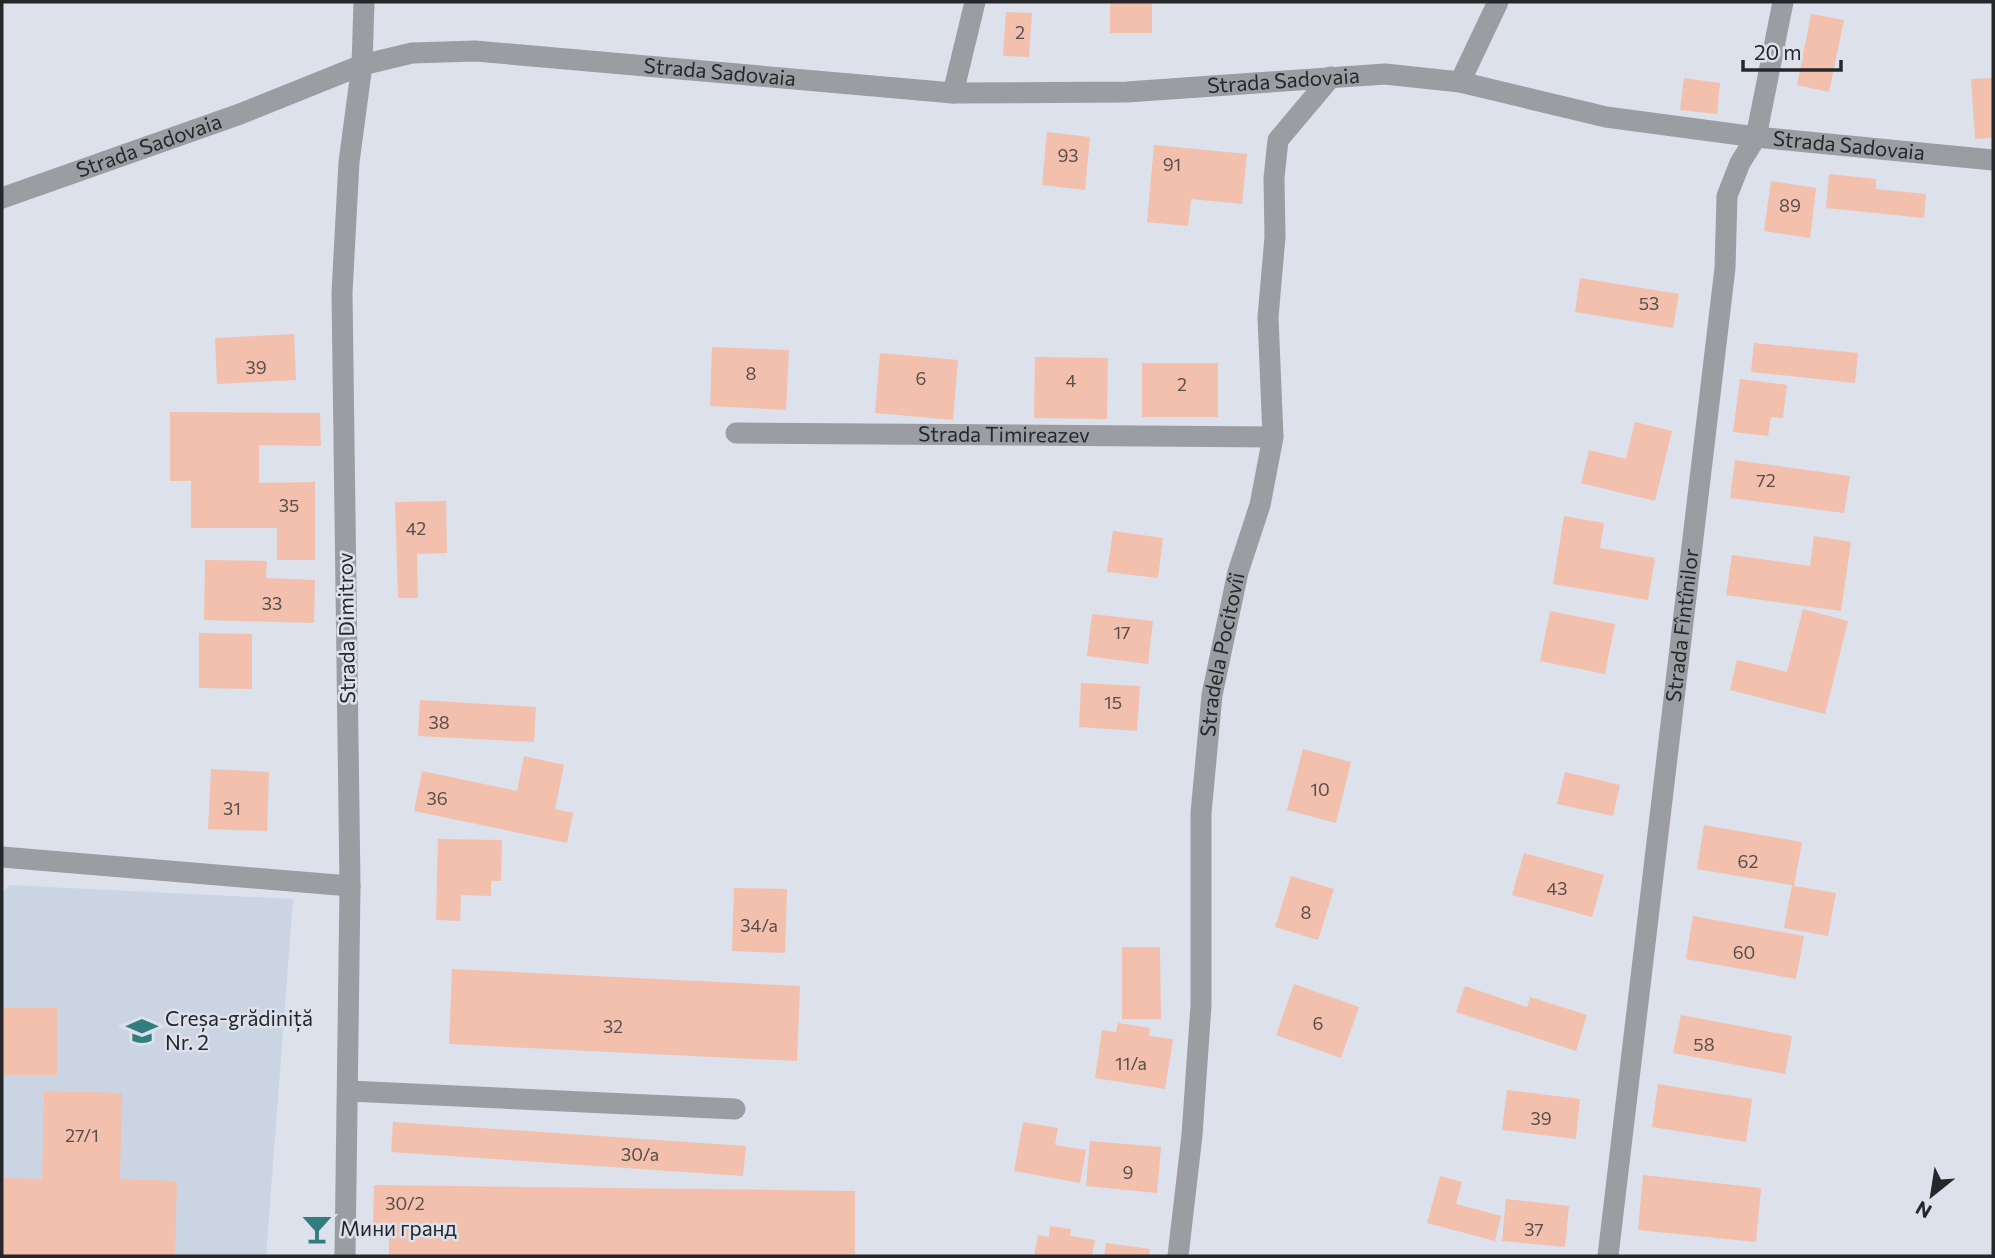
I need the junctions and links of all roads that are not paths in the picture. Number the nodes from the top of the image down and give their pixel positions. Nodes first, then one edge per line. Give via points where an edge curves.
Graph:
1 (364, 2) edge
2 (975, 2) edge
3 (1498, 2) edge
4 (1783, 2) edge
5 (362, 65) junction
6 (1331, 78) junction
7 (1460, 82) junction
8 (953, 93) junction
9 (1756, 137) junction
10 (1993, 160) edge
11 (2, 198) edge
12 (736, 433) dead end
13 (1273, 437) junction
14 (2, 857) edge
15 (350, 886) junction
16 (349, 1091) junction
17 (735, 1109) dead end
18 (345, 1256) edge
19 (1178, 1256) edge
20 (1608, 1256) edge

1 - 5 street, Strada Dimitrov
2 - 8 street
3 - 7 street
4 - 9 street, Strada Fîntînilor
5 - 8 street, Strada Sadovaia via 412,53 475,51
5 - 11 street, Strada Sadovaia
5 - 15 street, Strada Dimitrov via 349,162 342,293
6 - 7 street, Strada Sadovaia via 1385,74
6 - 8 street, Strada Sadovaia via 1127,92
6 - 13 street, Stradela Pocitovîi via 1278,141 1268,317
7 - 9 street, Strada Sadovaia via 1606,117
9 - 10 street, Strada Sadovaia
9 - 20 street, Strada Fîntînilor via 1727,196 1725,268
12 - 13 street, Strada Timireazev
13 - 19 street, Stradela Pocitovîi via 1212,695 1201,813 1201,1005
14 - 15 street
15 - 16 street, Strada Dimitrov
16 - 17 street
16 - 18 street, Strada Dimitrov

